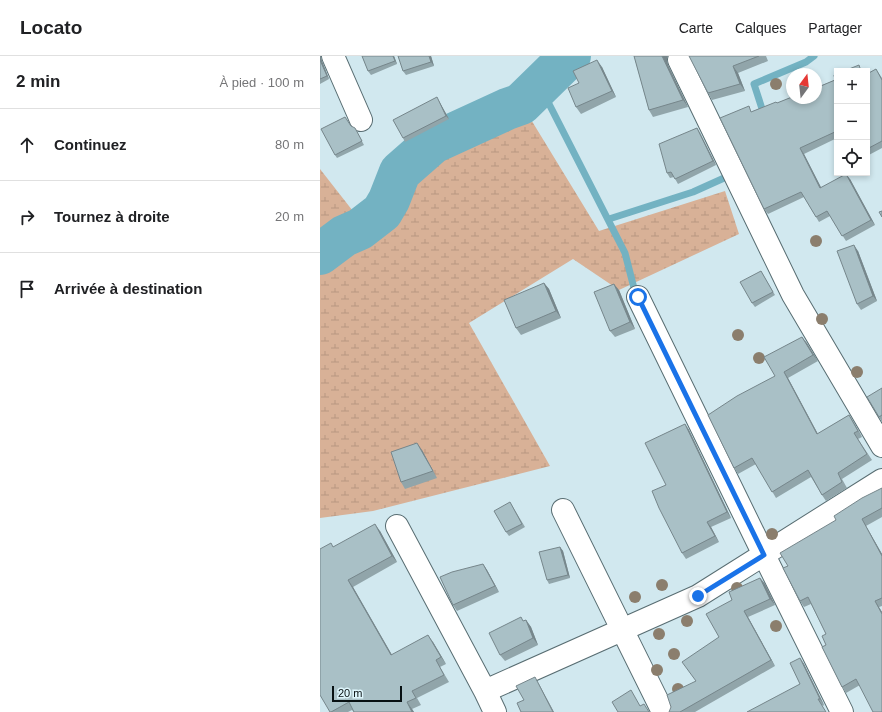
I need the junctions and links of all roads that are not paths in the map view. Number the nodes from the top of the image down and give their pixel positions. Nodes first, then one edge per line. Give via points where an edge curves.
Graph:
1 (333, 56) edge
2 (679, 60) dead end
3 (361, 120) dead end
4 (638, 297) dead end
5 (882, 446) edge
6 (882, 480) edge
7 (562, 510) dead end
8 (397, 526) dead end
9 (764, 555) junction
10 (623, 630) junction
11 (485, 691) junction
12 (495, 712) edge
13 (663, 712) edge
14 (842, 712) edge

1 - 3 street
2 - 5 street via 793,295
4 - 9 street
6 - 9 street
7 - 10 street
8 - 11 street
9 - 10 street via 698,596
9 - 14 street
10 - 11 street
10 - 13 street
11 - 12 street

